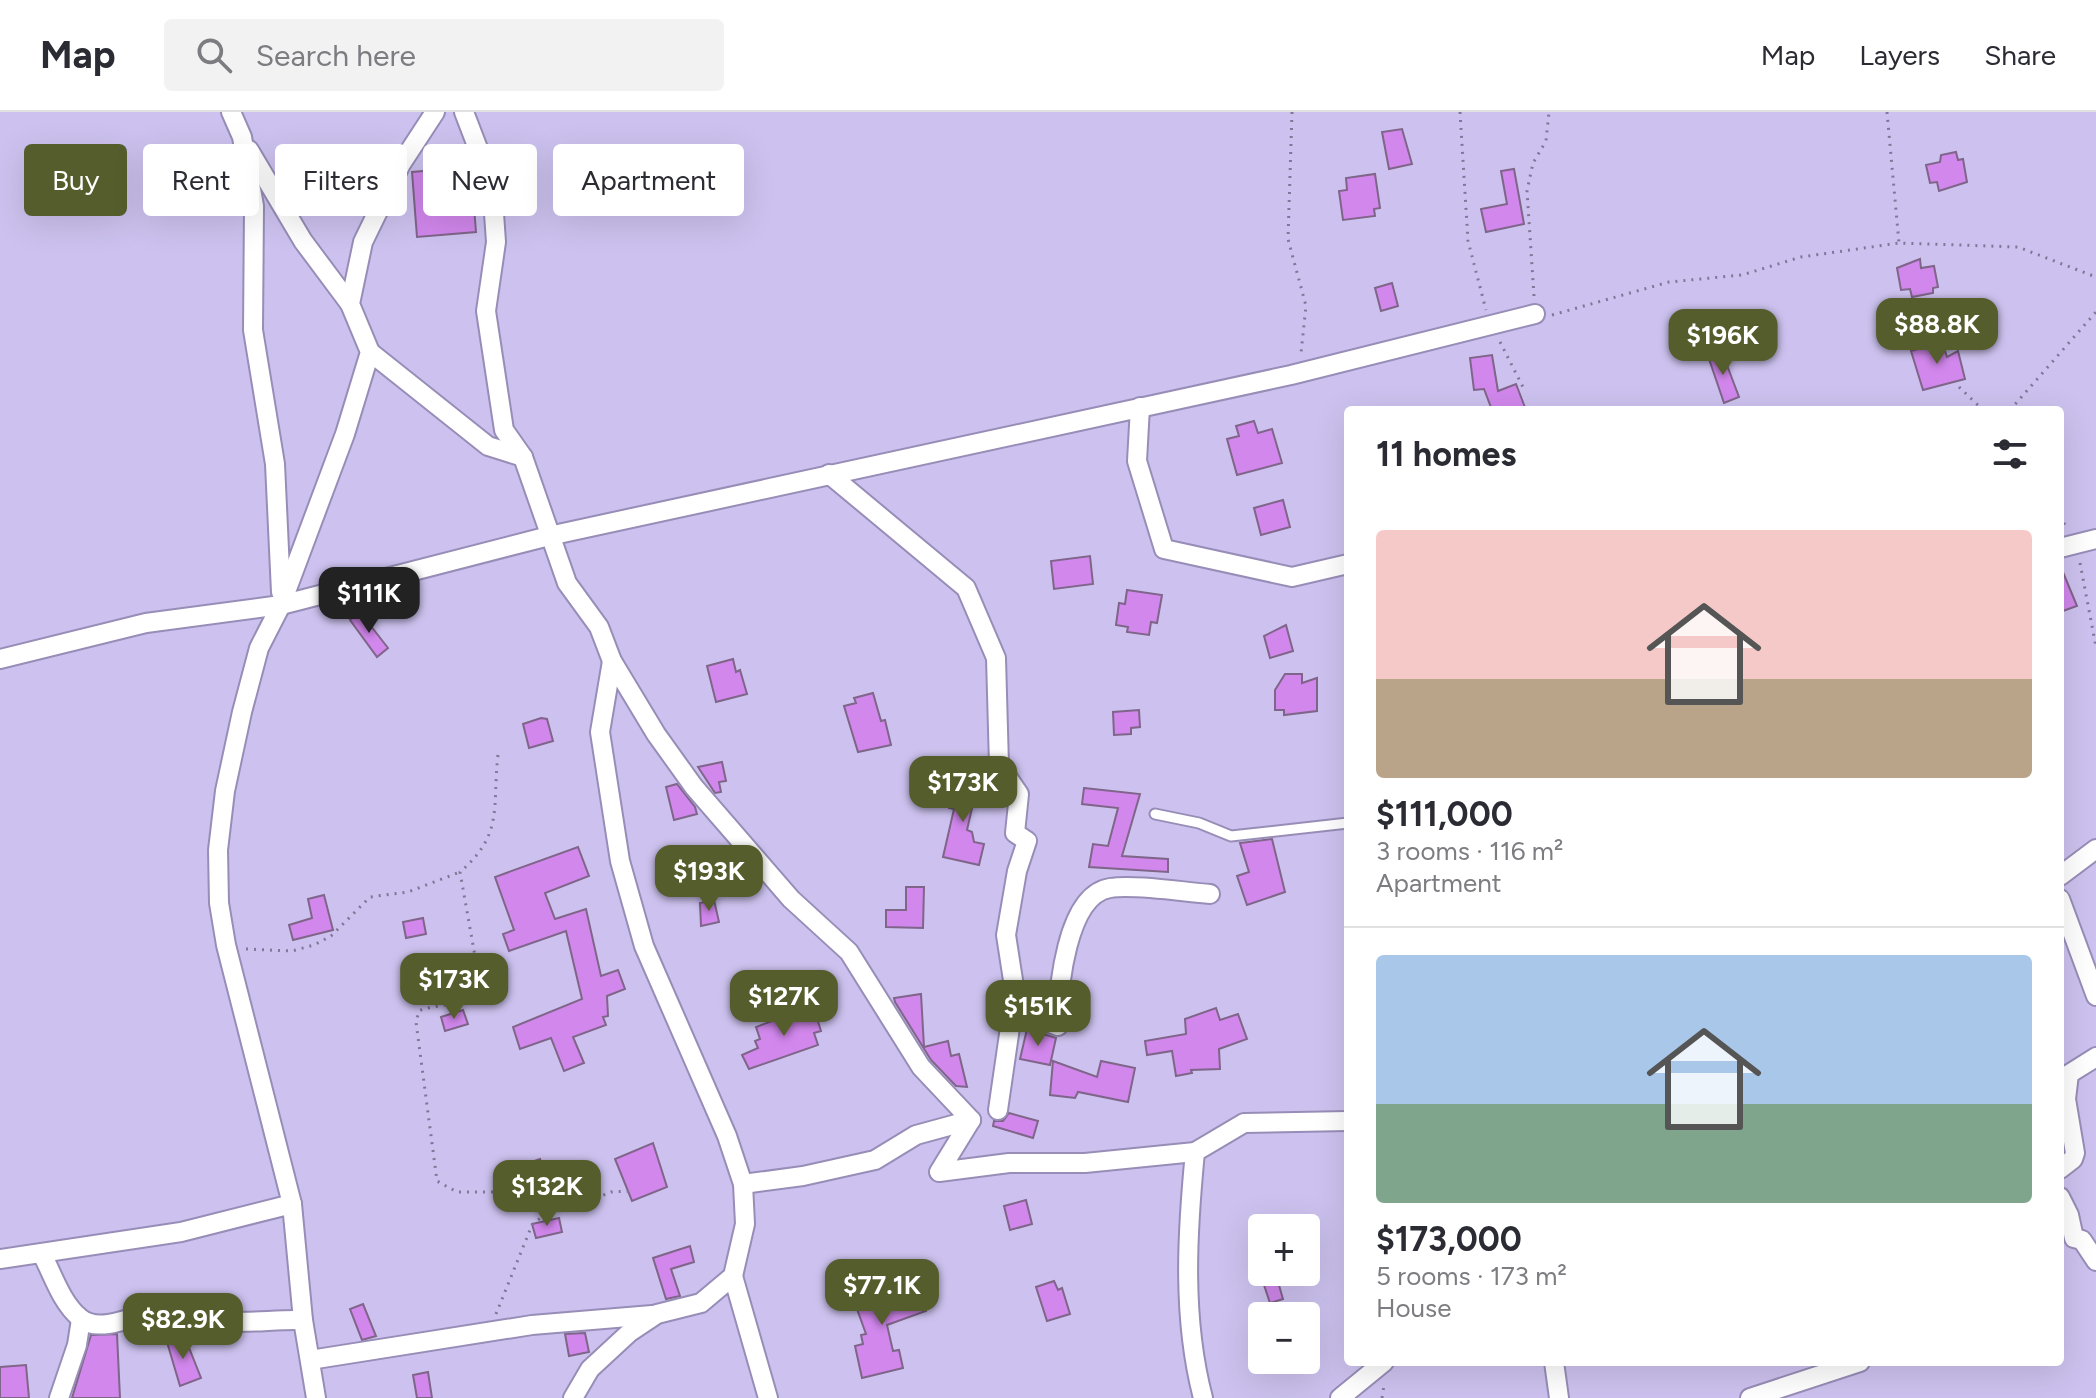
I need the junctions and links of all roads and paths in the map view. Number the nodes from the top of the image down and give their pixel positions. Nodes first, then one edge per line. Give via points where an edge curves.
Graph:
1 (231, 112) edge
2 (435, 112) edge
3 (464, 112) edge
4 (1292, 112) edge
5 (1460, 112) edge
6 (1549, 112) edge
7 (1887, 112) edge
8 (242, 137) junction
9 (1899, 243) junction
10 (2096, 277) edge
11 (350, 304) junction
12 (2096, 312) edge
13 (1535, 314) junction
14 (1490, 323) junction
15 (370, 352) junction
16 (1291, 375) junction
17 (1959, 387) dead end
18 (1525, 391) dead end
19 (1979, 406) edge
20 (2014, 406) edge
21 (1140, 407) junction
22 (523, 457) junction
23 (829, 474) junction
24 (549, 536) junction
25 (2096, 539) edge
26 (2068, 546) edge
27 (1344, 565) edge
28 (281, 605) junction
29 (2096, 647) edge
30 (0, 659) edge
31 (612, 661) junction
32 (498, 755) dead end
33 (1155, 814) dead end
34 (1344, 823) edge
35 (2096, 849) edge
36 (460, 872) junction
37 (2064, 873) edge
38 (1210, 894) dead end
39 (2064, 910) edge
40 (226, 945) junction
41 (1014, 989) junction
42 (2096, 996) edge
43 (2096, 1057) edge
44 (998, 1110) dead end
45 (971, 1120) junction
46 (1344, 1121) edge
47 (1195, 1152) junction
48 (2064, 1165) edge
49 (743, 1184) junction
50 (631, 1191) dead end
51 (292, 1204) junction
52 (2064, 1205) edge
53 (543, 1214) junction
54 (42, 1254) junction
55 (0, 1259) edge
56 (2096, 1261) edge
57 (733, 1276) junction
58 (657, 1314) junction
59 (81, 1319) junction
60 (303, 1320) junction
61 (489, 1332) junction
62 (310, 1360) junction
63 (1379, 1366) edge
64 (1555, 1366) edge
65 (1848, 1366) edge
66 (314, 1390) edge
67 (59, 1398) edge
68 (330, 1398) edge
69 (573, 1398) edge
70 (768, 1398) edge
71 (1203, 1398) edge
72 (1340, 1398) edge
73 (1559, 1398) edge
74 (1750, 1398) edge

1 - 8 street
2 - 11 street via 401,164 363,242
3 - 22 street via 492,185 496,242 486,311 504,430
4 - 16 path via 1288,239 1306,306 1301,364
5 - 14 path via 1468,241
6 - 13 path via 1546,141 1533,163 1527,191
7 - 9 path
8 - 11 street via 303,241
8 - 28 street via 254,206 253,330 275,464
9 - 10 path via 2018,247
9 - 13 path via 1801,257 1742,275 1669,282 1557,315
11 - 15 street
12 - 20 path
13 - 14 street
14 - 16 street
14 - 18 path
15 - 22 street via 488,446
15 - 28 street
16 - 21 street
17 - 19 path
21 - 23 street
21 - 27 street via 1137,461 1164,549 1292,577
22 - 24 street
23 - 24 street
23 - 41 street via 966,588 996,658 999,765 1019,794 1015,833 1027,841 1006,935
24 - 28 street
24 - 31 street via 567,583 599,627
25 - 26 street
26 - 29 path
28 - 30 street via 146,623
28 - 40 street via 259,648 225,791 218,850
31 - 45 street via 694,787 791,899 849,952 921,1067
31 - 49 street via 600,732 620,861 644,946
32 - 36 path via 493,827 483,851
33 - 34 lane via 1231,836
35 - 37 street
36 - 40 path via 408,892 370,897 331,936 314,945 261,952
36 - 53 path via 481,990 471,1000 423,1009 417,1016 434,1173 442,1187 495,1192
38 - 41 street via 1108,888 1084,903 1058,994 1058,1026 1032,1016
39 - 42 street
40 - 51 street
41 - 44 street
43 - 48 street via 2069,1074 2066,1099 2075,1153
45 - 47 street via 939,1172
45 - 49 street via 916,1135 861,1164
46 - 47 street via 1244,1123
47 - 71 street via 1188,1281
49 - 57 street via 745,1224
50 - 53 path via 611,1192 566,1211
51 - 54 street via 181,1232
51 - 60 street
52 - 56 street via 2074,1238 2082,1240
53 - 61 path via 532,1225
54 - 55 street
54 - 59 street via 57,1287
57 - 58 street via 701,1303
57 - 70 street
58 - 61 street
58 - 69 street via 590,1369
59 - 60 street via 108,1322 179,1307 225,1322
59 - 67 street
60 - 62 street
61 - 62 street
62 - 66 street
63 - 72 street
64 - 73 street
65 - 74 street
66 - 68 street

